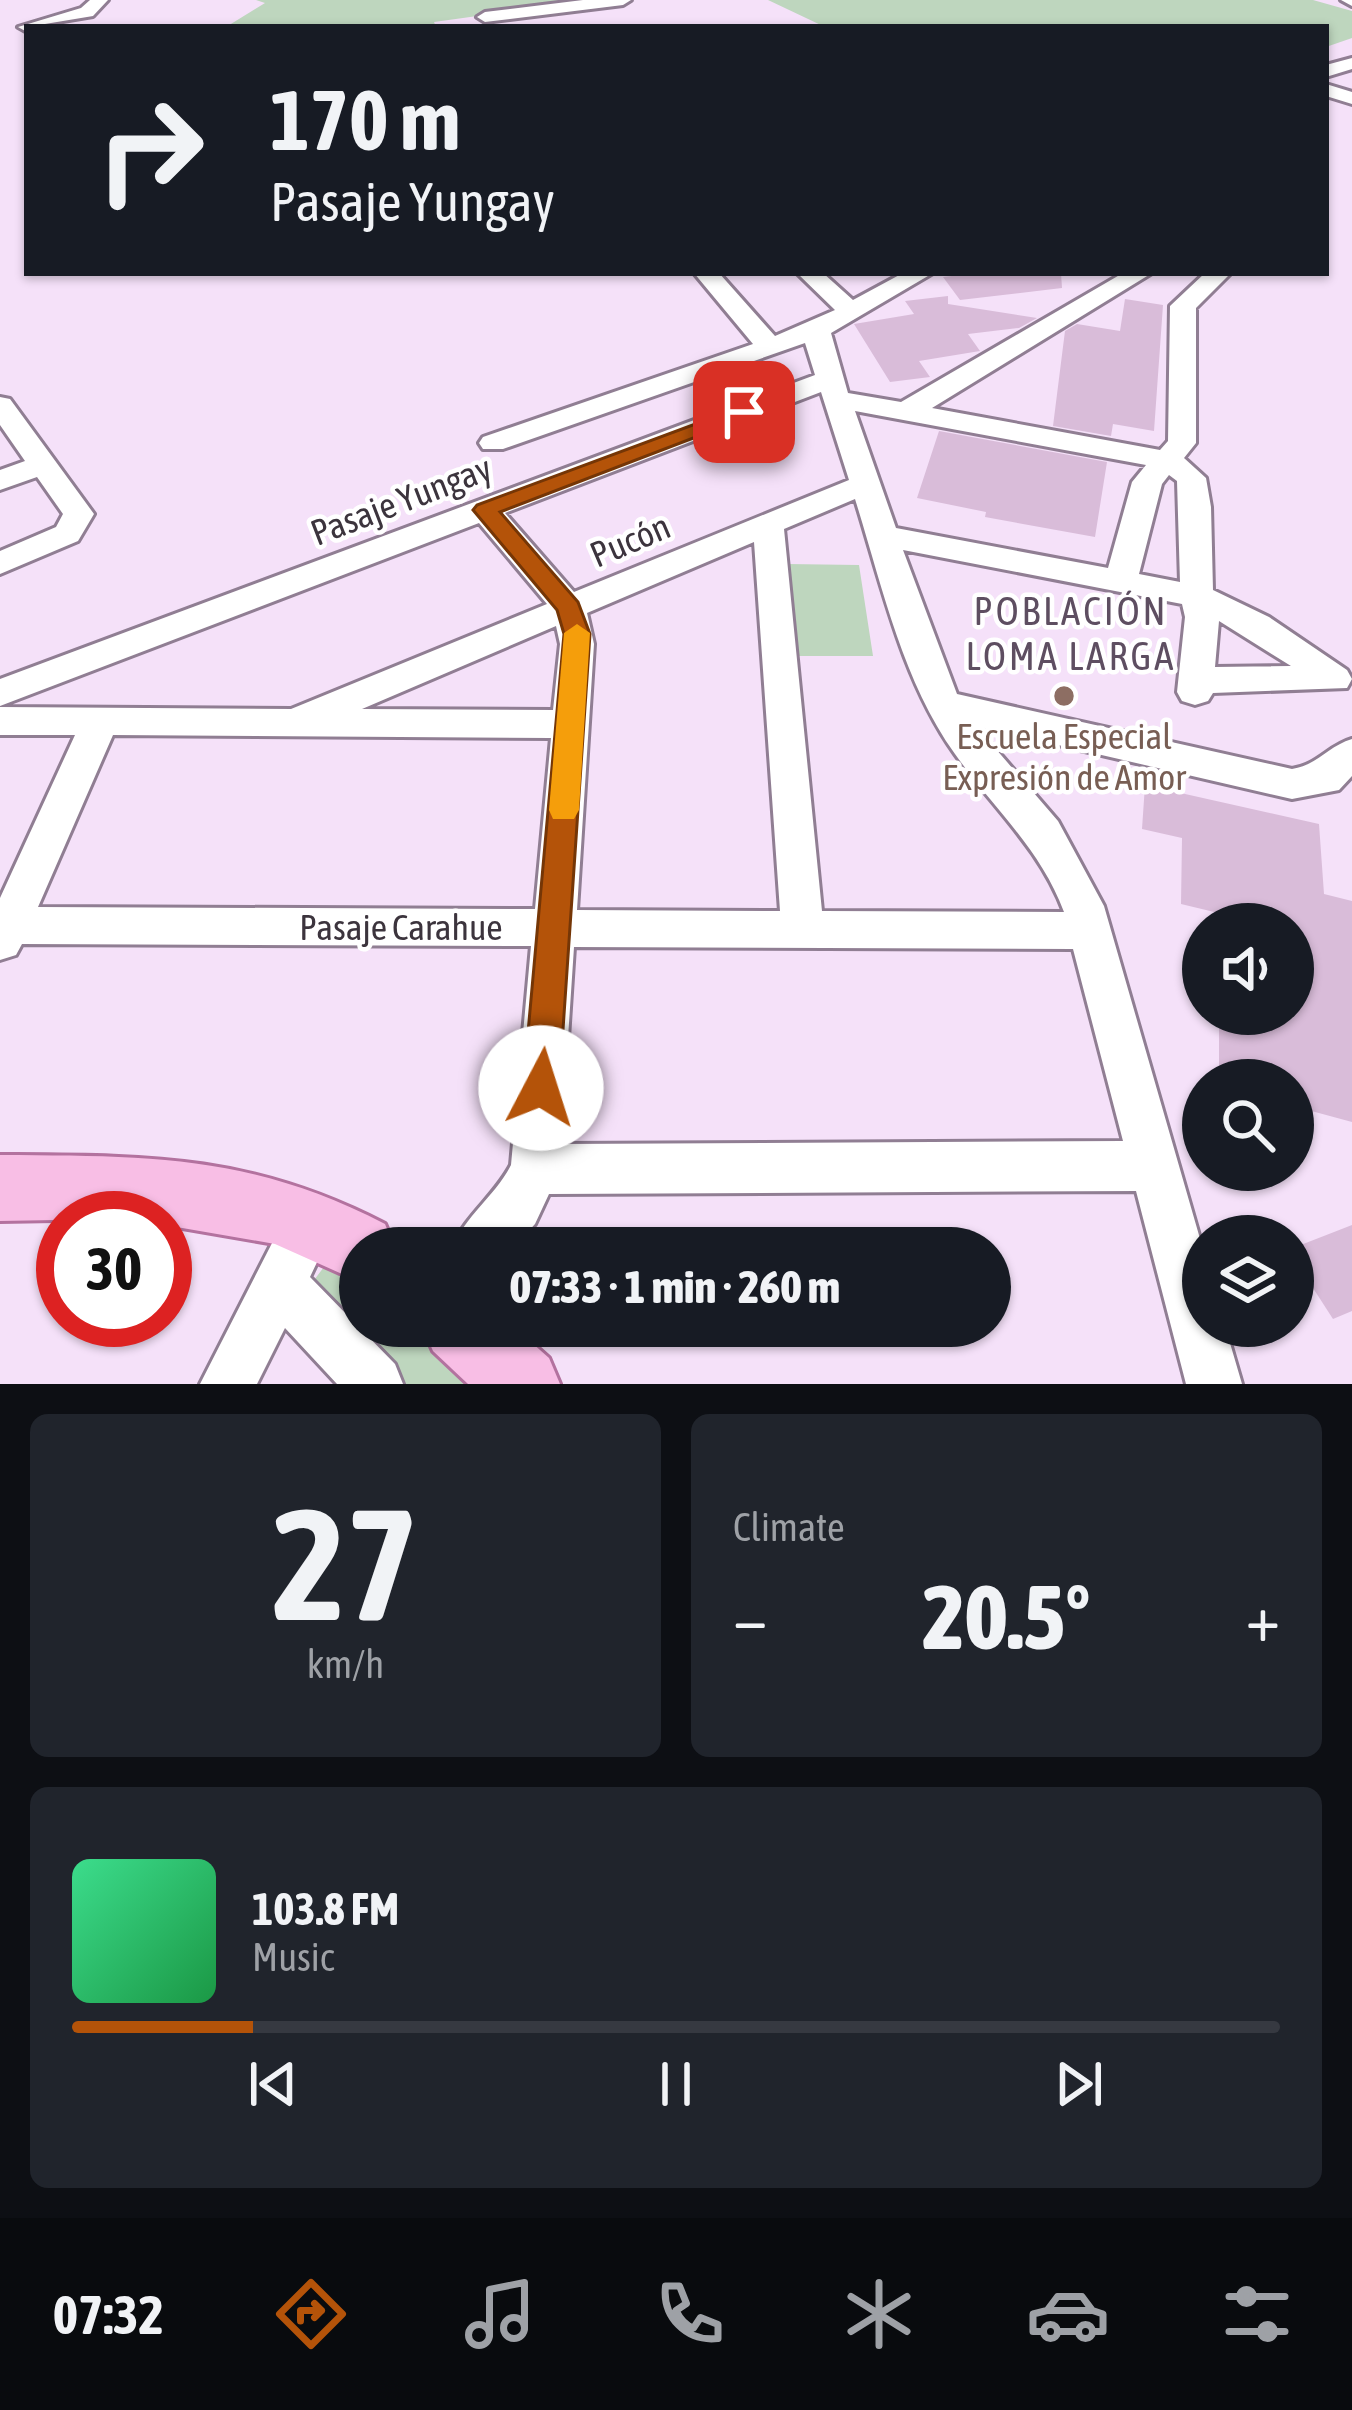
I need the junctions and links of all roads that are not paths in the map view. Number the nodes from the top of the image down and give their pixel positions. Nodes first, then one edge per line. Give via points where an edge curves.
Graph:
1 (100, 0) edge
2 (622, 0) edge
3 (587, 5) junction
4 (489, 22) edge
5 (39, 24) edge
6 (600, 24) edge
7 (24, 28) edge
8 (4, 32) dead end
9 (709, 276) edge
10 (811, 276) edge
11 (916, 276) edge
12 (1216, 276) edge
13 (1104, 282) edge
14 (834, 320) junction
15 (768, 345) junction
16 (833, 389) junction
17 (2, 411) edge
18 (905, 412) junction
19 (493, 443) dead end
20 (1168, 460) junction
21 (44, 464) junction
22 (0, 481) edge
23 (866, 484) junction
24 (485, 510) junction
25 (768, 525) junction
26 (882, 536) junction
27 (0, 563) edge
28 (1121, 581) junction
29 (1196, 596) junction
30 (569, 608) junction
31 (1352, 647) edge
32 (1343, 687) edge
33 (0, 693) edge
34 (944, 705) junction
35 (0, 722) edge
36 (100, 722) junction
37 (292, 723) junction
38 (571, 724) junction
39 (1352, 753) edge
40 (554, 928) junction
41 (803, 930) junction
42 (1090, 931) junction
43 (3, 932) edge
44 (1154, 1166) junction
45 (535, 1169) junction
46 (6, 1198) edge
47 (498, 1227) edge
48 (335, 1235) edge
49 (279, 1283) junction
50 (482, 1347) edge
51 (228, 1384) edge
52 (375, 1384) edge
53 (524, 1384) edge
54 (1214, 1384) edge

1 - 5 street via 87,12
2 - 3 street
3 - 4 street
3 - 6 street
7 - 8 street
9 - 15 street
10 - 14 street
11 - 14 street
12 - 20 street via 1183,306 1182,443
13 - 18 street
14 - 15 street
14 - 16 street via 816,338
15 - 19 street
16 - 18 street
16 - 23 street
16 - 24 street, Pasaje Yungay
17 - 21 street
18 - 20 street
20 - 28 street via 1147,482
20 - 29 street via 1191,478
21 - 22 street
21 - 27 street via 79,521 58,540
23 - 25 street, Pucón
23 - 26 street
24 - 30 street
24 - 33 street, Pasaje Yungay
25 - 30 street, Pucón
25 - 41 street
26 - 28 street
26 - 34 street
28 - 29 street
29 - 32 street via 1257,626
29 - 32 street via 1196,686
30 - 37 street, Pucón
30 - 38 street via 577,634
31 - 32 street via 1331,669
34 - 39 street via 1292,784 1325,778
34 - 42 street via 1044,832
35 - 36 street
36 - 37 street
36 - 43 street
37 - 38 street
38 - 40 street
40 - 41 street, Pasaje Carahue
40 - 43 street, Pasaje Carahue
40 - 45 street
41 - 42 street, Pasaje Carahue
42 - 44 street
44 - 45 street
44 - 54 street
45 - 47 street
46 - 48 main road via 194,1191 253,1203
48 - 49 street
49 - 51 street
49 - 52 street
50 - 53 main road

